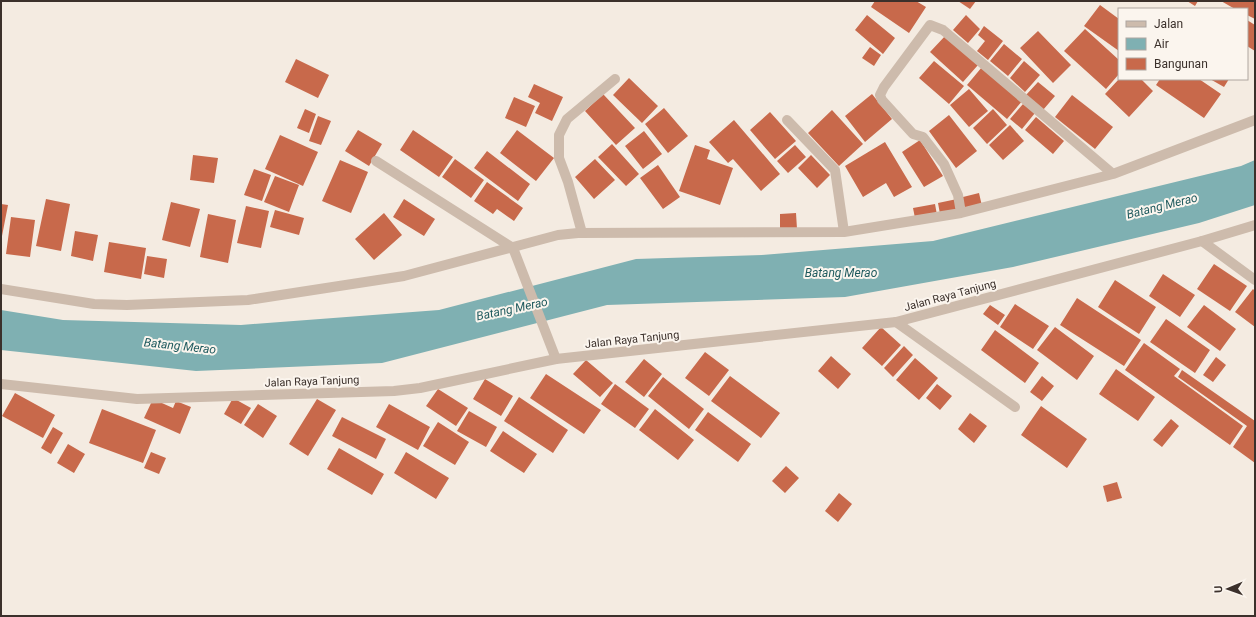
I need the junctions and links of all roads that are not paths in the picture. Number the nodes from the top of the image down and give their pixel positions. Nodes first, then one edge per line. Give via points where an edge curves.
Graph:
1 (615, 80) dead end
2 (787, 120) dead end
3 (1255, 120) edge
4 (376, 161) dead end
5 (1113, 174) junction
6 (961, 213) junction
7 (1255, 225) edge
8 (844, 232) junction
9 (582, 233) junction
10 (1202, 241) junction
11 (513, 248) junction
12 (1255, 280) edge
13 (1, 289) edge
14 (896, 322) junction
15 (556, 360) junction
16 (1, 384) edge
17 (1015, 408) dead end

1 - 9 street via 567,119 559,135 558,158 568,182
2 - 8 street via 835,170
3 - 5 street
4 - 11 street
5 - 6 street
5 - 6 street via 943,30 930,25 880,95 913,134 923,137 944,164 958,195
6 - 8 street
7 - 10 street, Jalan Raya Tanjung
8 - 9 street
9 - 11 street via 558,235
10 - 12 street
10 - 14 street, Jalan Raya Tanjung
11 - 13 street via 404,276 248,300 94,304
11 - 15 street
14 - 15 street, Jalan Raya Tanjung
14 - 17 street
15 - 16 street, Jalan Raya Tanjung via 394,391 137,399

